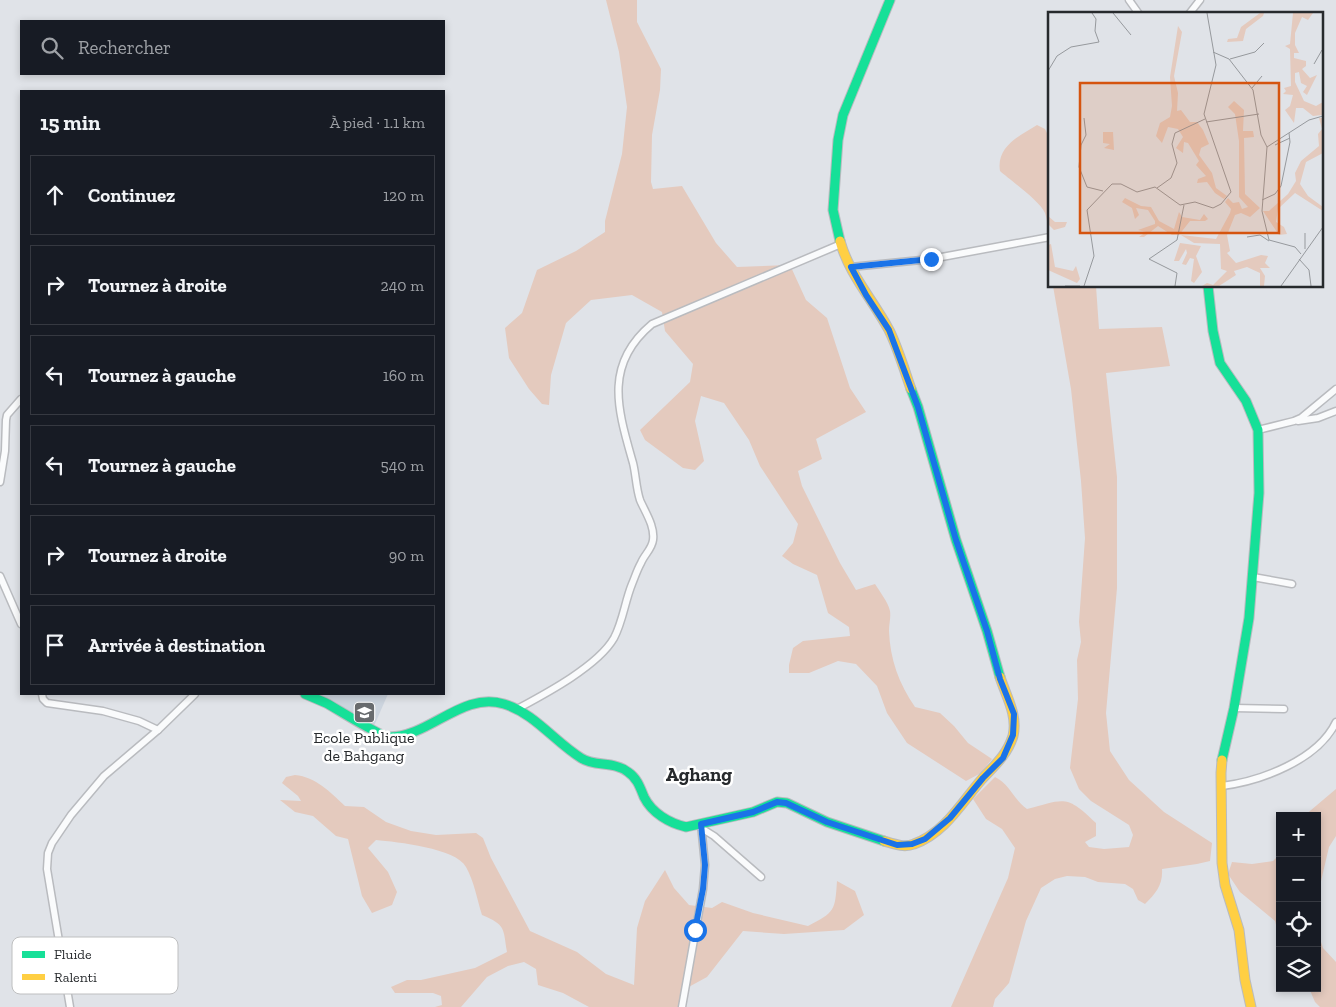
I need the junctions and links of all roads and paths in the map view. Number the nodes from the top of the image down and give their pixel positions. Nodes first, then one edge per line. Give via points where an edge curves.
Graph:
1 (890, 0) edge
2 (1129, 0) edge
3 (1200, 0) edge
4 (1138, 12) edge
5 (1191, 12) edge
6 (1048, 237) edge
7 (841, 244) junction
8 (851, 267) junction
9 (1208, 288) edge
10 (1336, 389) edge
11 (20, 400) edge
12 (1336, 412) edge
13 (1294, 421) junction
14 (1258, 430) junction
15 (0, 482) edge
16 (0, 576) edge
17 (1253, 577) junction
18 (1292, 584) dead end
19 (20, 622) edge
20 (42, 695) edge
21 (194, 695) edge
22 (307, 695) edge
23 (1234, 708) junction
24 (517, 709) junction
25 (1284, 709) dead end
26 (1336, 722) edge
27 (158, 730) junction
28 (1222, 786) junction
29 (701, 826) junction
30 (761, 877) dead end
31 (58, 937) edge
32 (68, 994) edge
33 (70, 1007) edge
34 (682, 1007) edge
35 (1251, 1007) edge

1 - 7 street via 843,115 833,210
2 - 4 street
3 - 5 street
6 - 8 street via 931,259
7 - 8 street
7 - 24 street via 652,324 638,335 619,374 619,410 653,540 631,586 613,639 576,674
8 - 29 street via 889,330 918,407 956,540 1014,714 1013,735 1003,758 950,818 925,839 912,844 897,845 777,802
9 - 14 street via 1220,362 1246,401
10 - 13 street
11 - 15 street via 7,415
12 - 13 street
13 - 14 street
14 - 17 street via 1259,494
16 - 19 street
17 - 18 street
17 - 23 street
20 - 27 street via 47,703 102,711 140,721
21 - 27 street
22 - 24 street via 387,737 416,730 479,702 504,703
23 - 25 street
23 - 28 street via 1222,761
24 - 29 street via 584,760 597,765 620,766 631,773 650,806 676,825
26 - 28 street via 1324,740 1298,760 1252,780
27 - 31 street via 104,776 71,814 52,843 47,869
28 - 35 street via 1222,863 1225,885 1239,930
29 - 30 street
29 - 34 street via 705,865 703,889
32 - 33 street

